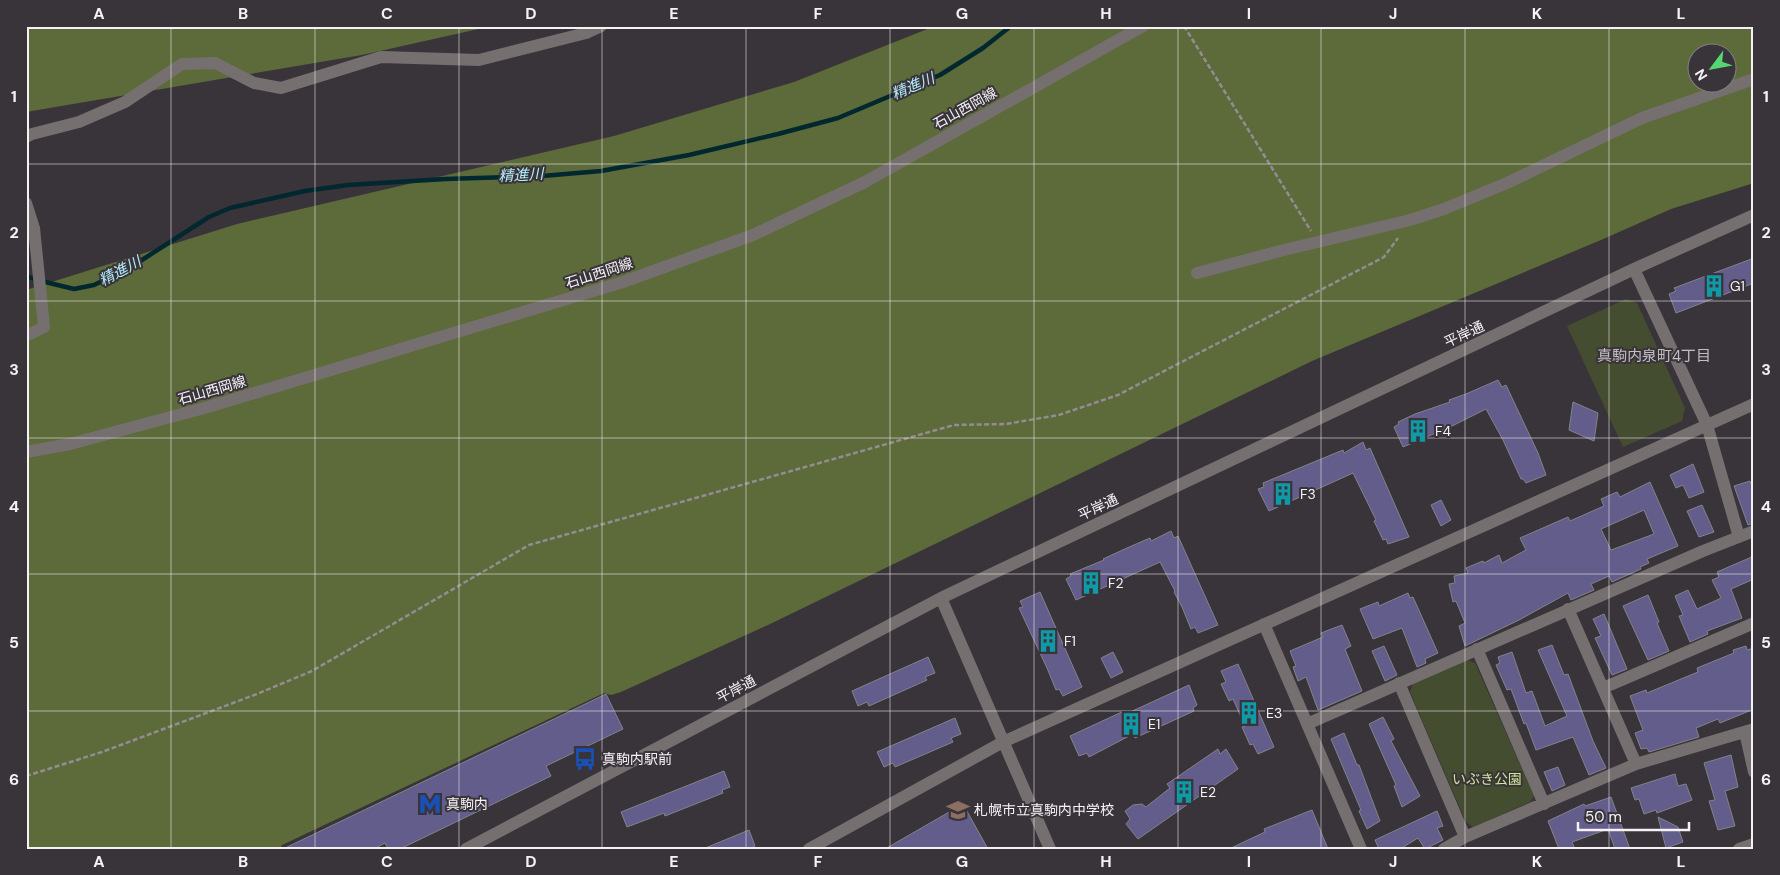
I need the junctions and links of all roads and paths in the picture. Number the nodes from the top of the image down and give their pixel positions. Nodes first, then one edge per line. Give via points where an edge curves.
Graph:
1 (601, 26) edge
2 (1143, 26) edge
3 (1184, 26) edge
4 (1754, 79) edge
5 (26, 137) edge
6 (26, 203) edge
7 (1754, 215) edge
8 (1410, 220) junction
9 (1318, 242) junction
10 (1634, 269) junction
11 (1197, 273) dead end
12 (26, 336) edge
13 (1754, 404) edge
14 (1707, 425) junction
15 (26, 452) edge
16 (1754, 531) edge
17 (1739, 537) junction
18 (941, 598) junction
19 (1568, 609) junction
20 (1754, 623) edge
21 (1264, 624) junction
22 (1477, 649) junction
23 (1399, 683) junction
24 (1603, 688) junction
25 (1307, 724) junction
26 (1749, 730) edge
27 (1003, 742) junction
28 (1636, 764) junction
29 (1754, 772) edge
30 (26, 776) edge
31 (1544, 804) junction
32 (1465, 837) junction
33 (1754, 844) edge
34 (466, 849) edge
35 (809, 849) edge
36 (1050, 849) edge
37 (1361, 849) edge
38 (1444, 849) edge
39 (1739, 849) edge

1 - 5 street via 586,33 479,60 381,57 281,88 254,83 214,63 182,64 125,102 79,122
2 - 15 street, 石山西岡線 via 865,182 753,235 623,282 218,404 70,444
3 - 9 path
4 - 8 street via 1642,118 1507,183
6 - 12 street via 34,228 44,327
7 - 10 street, 平岸通
8 - 9 street
8 - 30 path via 1384,257 1118,395 1059,416 1006,424 954,425 529,545 312,671 102,752
9 - 11 street
10 - 14 street
10 - 18 street, 平岸通
13 - 14 street
14 - 17 street
14 - 21 street
16 - 17 street
17 - 19 street
18 - 27 street
18 - 34 street, 平岸通
19 - 22 street
19 - 24 street
20 - 24 street
21 - 25 street
21 - 27 street
22 - 23 street
22 - 31 street
23 - 25 street
23 - 32 street
24 - 28 street
25 - 37 street
26 - 28 street
26 - 29 street
27 - 35 street
27 - 36 street
28 - 31 street
31 - 32 street
32 - 38 street
33 - 39 street

